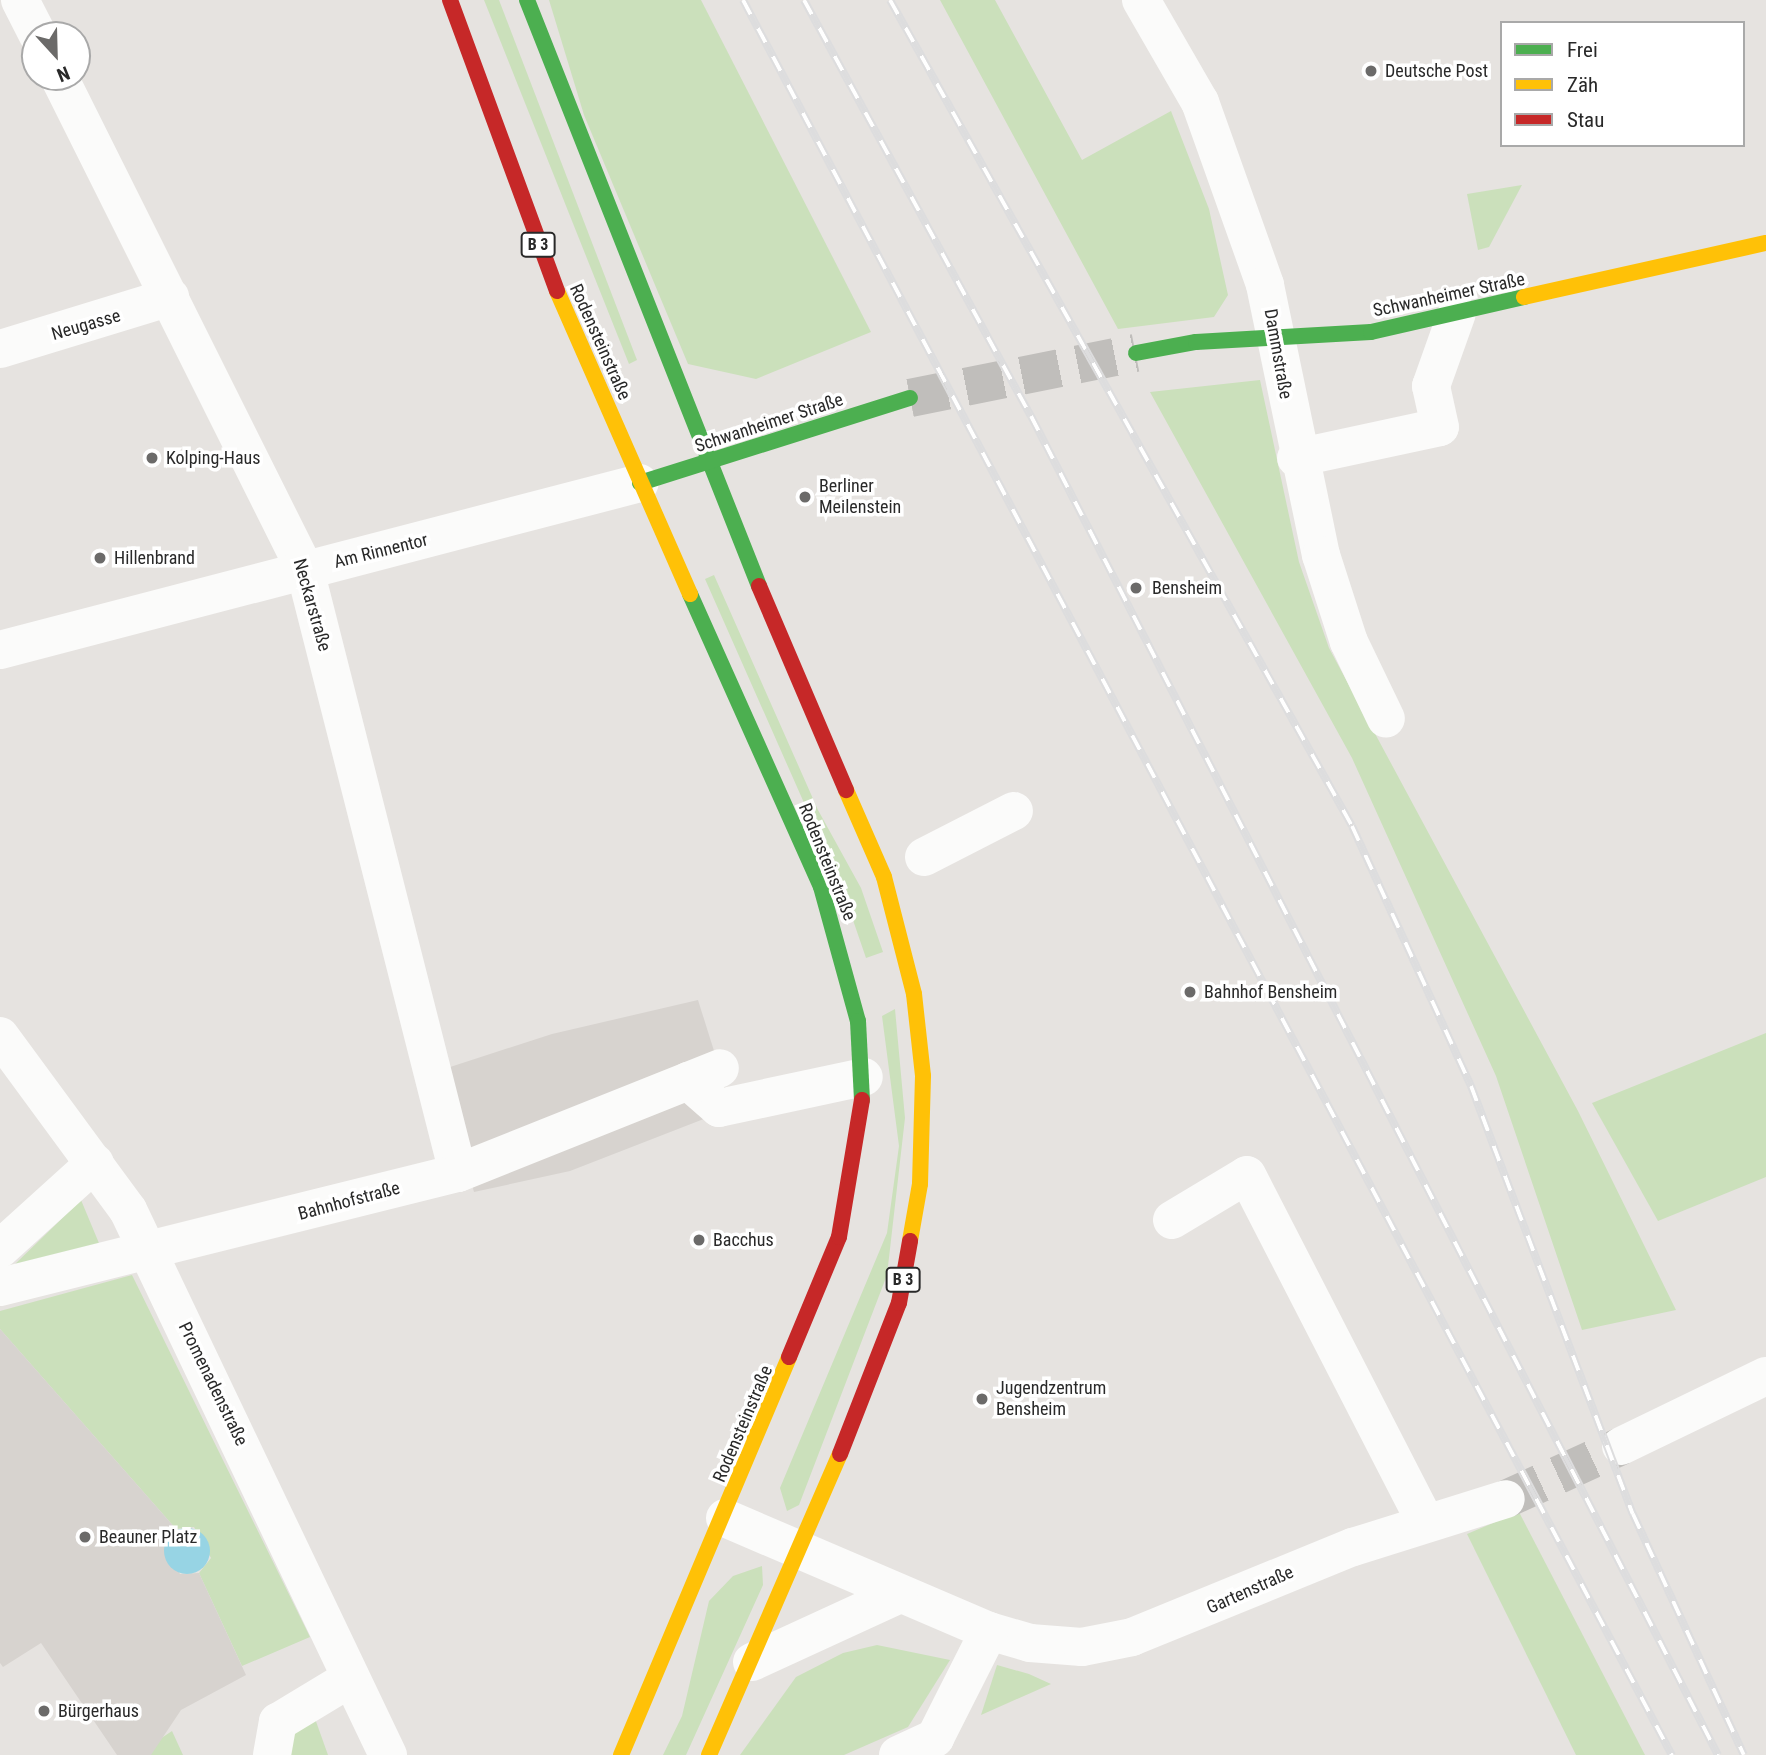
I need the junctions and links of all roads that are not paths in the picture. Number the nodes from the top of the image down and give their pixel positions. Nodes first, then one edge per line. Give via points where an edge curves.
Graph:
1 (20, 0) edge
2 (450, 0) edge
3 (527, 0) edge
4 (1141, 0) edge
5 (31, 21) edge
6 (66, 91) edge
7 (1766, 243) edge
8 (170, 297) junction
9 (1457, 313) junction
10 (6, 339) edge
11 (1276, 340) junction
12 (1136, 353) tunnel mouth
13 (910, 398) tunnel mouth
14 (1296, 458) junction
15 (706, 463) junction
16 (640, 483) junction
17 (306, 570) junction
18 (0, 649) edge
19 (1386, 719) dead end
20 (1014, 811) dead end
21 (923, 857) dead end
22 (0, 1036) edge
23 (864, 1077) junction
24 (95, 1163) junction
25 (458, 1173) junction
26 (1172, 1220) dead end
27 (0, 1249) edge
28 (134, 1256) junction
29 (0, 1287) edge
30 (1763, 1385) edge
31 (1621, 1446) tunnel mouth
32 (1506, 1499) tunnel mouth
33 (725, 1518) junction
34 (1425, 1522) junction
35 (802, 1550) junction
36 (898, 1595) junction
37 (989, 1631) junction
38 (752, 1662) junction
39 (351, 1678) junction
40 (269, 1753) edge
41 (388, 1755) edge
42 (621, 1755) edge
43 (709, 1755) edge
44 (898, 1755) edge

1 - 5 street
2 - 16 main road, Rodensteinstraße / B 3 via 520,200
3 - 15 main road, B 3
4 - 11 street, Dammstraße via 1200,102 1265,285
6 - 8 street, Neckarstraße
7 - 9 main road, Schwanheimer Straße
8 - 10 street, Neugasse
8 - 17 street, Neckarstraße
9 - 11 main road, Schwanheimer Straße via 1371,332
9 - 14 street via 1431,386 1440,427
11 - 12 main road, Schwanheimer Straße via 1196,342
11 - 14 street, Dammstraße
13 - 15 main road, Schwanheimer Straße
14 - 19 street, Dammstraße via 1349,642
15 - 16 main road, Schwanheimer Straße
15 - 35 main road, B 3 via 884,877 905,948 923,1076 920,1184 899,1303
16 - 17 street, Am Rinnentor
16 - 23 main road, Rodensteinstraße / B 3 via 821,887 849,980
17 - 18 street, Am Rinnentor
17 - 25 street, Neckarstraße
20 - 21 street
22 - 24 street, Promenadenstraße
23 - 25 street, Bahnhofstraße via 719,1108 704,1075
23 - 33 main road, Rodensteinstraße / B 3 via 858,1151 839,1237
24 - 27 street
24 - 28 street, Promenadenstraße
25 - 28 street, Bahnhofstraße
26 - 34 street via 1247,1175
28 - 29 street, Bahnhofstraße
28 - 39 street, Promenadenstraße
30 - 31 street
32 - 34 street, Gartenstraße
33 - 35 street, Gartenstraße
33 - 42 main road, Rodensteinstraße / B 3
34 - 37 street, Gartenstraße via 1110,1643 1055,1647
35 - 36 street, Gartenstraße
35 - 38 main road, B 3
36 - 37 street, Gartenstraße
36 - 38 street
37 - 44 street via 935,1738
38 - 43 main road, B 3
39 - 40 street via 278,1721
39 - 41 street, Promenadenstraße

